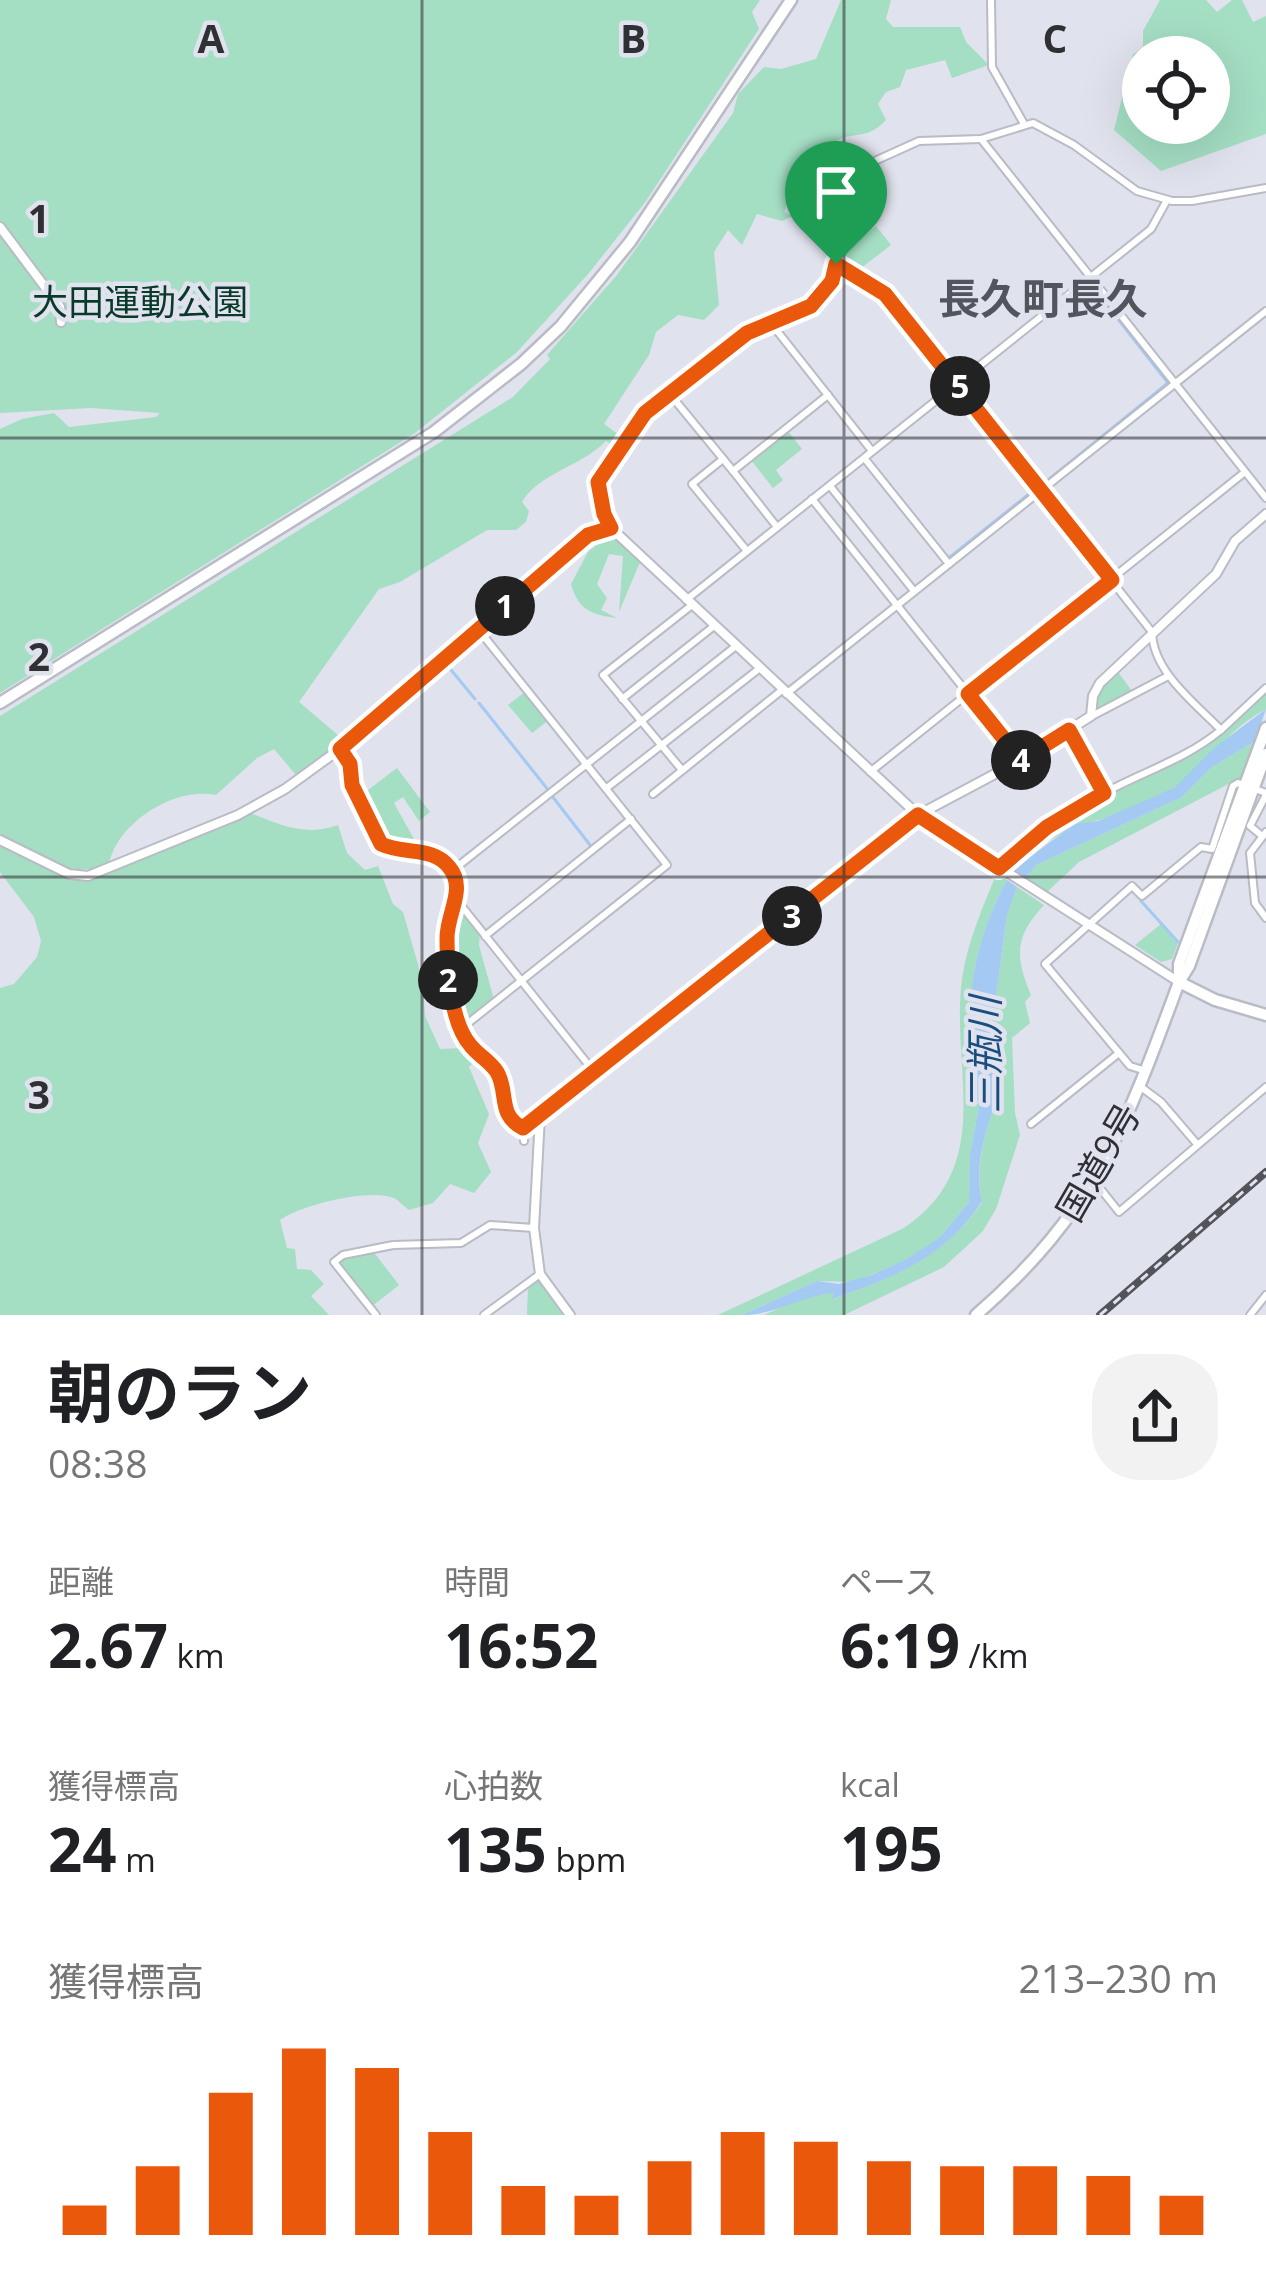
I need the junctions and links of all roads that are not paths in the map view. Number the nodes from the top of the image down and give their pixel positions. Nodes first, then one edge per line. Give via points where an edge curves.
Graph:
1 (791, 0) edge
2 (991, 0) edge
3 (1024, 124) junction
4 (981, 139) junction
5 (1266, 188) edge
6 (1167, 200) junction
7 (0, 227) edge
8 (836, 264) junction
9 (1090, 278) junction
10 (1266, 311) edge
11 (61, 322) dead end
12 (770, 322) junction
13 (958, 383) junction
14 (1175, 384) junction
15 (669, 394) junction
16 (828, 395) junction
17 (872, 452) junction
18 (864, 458) junction
19 (723, 459) junction
20 (733, 471) junction
21 (1245, 472) junction
22 (830, 485) junction
23 (1042, 491) junction
24 (1266, 498) edge
25 (812, 499) junction
26 (1266, 514) edge
27 (777, 527) junction
28 (611, 528) junction
29 (747, 551) junction
30 (949, 564) junction
31 (1112, 580) junction
32 (914, 591) junction
33 (689, 603) junction
34 (897, 605) junction
35 (714, 626) junction
36 (478, 629) junction
37 (1152, 632) junction
38 (736, 646) junction
39 (760, 668) junction
40 (1168, 676) junction
41 (1266, 688) edge
42 (784, 692) junction
43 (968, 694) junction
44 (622, 699) junction
45 (0, 703) edge
46 (1091, 716) junction
47 (644, 720) junction
48 (1266, 728) edge
49 (1069, 730) junction
50 (1221, 730) junction
51 (664, 745) junction
52 (340, 749) junction
53 (1266, 754) edge
54 (1021, 760) junction
55 (586, 765) junction
56 (682, 770) junction
57 (871, 772) junction
58 (608, 787) dead end
59 (1258, 790) edge
60 (1104, 793) junction
61 (652, 794) dead end
62 (918, 815) junction
63 (631, 819) junction
64 (1263, 834) edge
65 (0, 840) edge
66 (1228, 845) junction
67 (1250, 853) junction
68 (1001, 869) junction
69 (453, 870) junction
70 (456, 899) junction
71 (1266, 918) edge
72 (1087, 926) junction
73 (485, 936) junction
74 (521, 981) junction
75 (1179, 982) junction
76 (1266, 1015) edge
77 (462, 1028) junction
78 (1119, 1053) junction
79 (1146, 1071) junction
80 (595, 1072) junction
81 (1141, 1086) junction
82 (1266, 1087) edge
83 (540, 1116) junction
84 (1031, 1124) dead end
85 (523, 1128) junction
86 (524, 1141) dead end
87 (1197, 1144) junction
88 (1095, 1182) junction
89 (530, 1228) junction
90 (540, 1274) junction
91 (1266, 1294) edge
92 (376, 1315) edge
93 (484, 1315) edge
94 (570, 1315) edge
95 (976, 1315) edge
96 (1250, 1315) edge

1 - 45 highway via 630,242 521,364 434,432
2 - 3 street via 992,67
3 - 4 street
3 - 6 street via 1053,132 1137,191
4 - 8 street via 903,146 838,194 826,220
4 - 9 street
5 - 6 street
6 - 9 street via 1151,230
7 - 11 main road via 60,307
8 - 12 street via 820,298
8 - 13 street via 885,294
9 - 13 street
9 - 14 street
10 - 14 street
12 - 15 street
12 - 16 street
13 - 17 street
13 - 23 street
14 - 21 street
14 - 23 street
15 - 19 street
15 - 28 street via 602,472
16 - 17 street
16 - 20 street
17 - 18 street
18 - 22 street
18 - 30 street
19 - 20 street
19 - 29 street via 692,484
20 - 27 street
21 - 24 street
21 - 31 street
22 - 25 street
22 - 32 street
23 - 30 street
23 - 31 street
25 - 27 street
25 - 34 street
26 - 37 main road
27 - 29 street
28 - 33 main road
28 - 36 main road via 588,535
29 - 33 street
30 - 32 street
31 - 37 street
31 - 43 street
32 - 34 street
33 - 35 main road
33 - 44 street via 603,675
34 - 42 street
34 - 43 street
35 - 38 main road
35 - 44 street
36 - 52 main road
36 - 55 street
37 - 40 street
37 - 46 main road via 1100,682
38 - 39 main road
38 - 47 street
39 - 42 main road
39 - 51 street
40 - 46 street
40 - 50 street
41 - 50 street
42 - 56 street
42 - 57 main road
43 - 54 street
43 - 57 street
44 - 47 street
46 - 49 main road
47 - 51 street
47 - 55 street
48 - 59 highway, 国道9号 via 1253,763
49 - 54 main road
49 - 60 street
50 - 60 street
51 - 56 street
51 - 58 street
52 - 65 main road via 250,809 88,876
52 - 69 street via 381,844 435,855
53 - 59 highway, 国道9号
54 - 62 main road
55 - 63 street
55 - 69 street
56 - 61 street
57 - 62 main road
59 - 64 street via 1250,826
59 - 66 highway, 国道9号
59 - 72 street via 1238,782 1212,849 1201,847 1142,896 1132,886
60 - 68 street via 1047,827
62 - 68 main road
62 - 80 street
63 - 73 street
63 - 74 street via 667,865
64 - 67 street
66 - 67 street
66 - 75 highway, 国道9号 via 1179,964
67 - 71 street via 1256,903
68 - 72 main road
69 - 70 street
70 - 73 street
70 - 77 street via 447,921 447,974
72 - 75 main road
72 - 78 street via 1045,964
73 - 74 street
74 - 77 street
74 - 80 street
75 - 76 highway
75 - 79 highway, 国道9号
77 - 85 street via 500,1076 505,1109
78 - 79 street
78 - 84 street
79 - 81 highway, 国道9号
80 - 83 street
81 - 87 street
81 - 88 highway, 国道9号
82 - 87 street
83 - 85 street
83 - 89 main road
85 - 86 street
87 - 88 street via 1119,1211
88 - 95 highway, 国道9号 via 1060,1232
89 - 90 main road
89 - 92 street via 490,1225 461,1243 343,1255 334,1262
90 - 93 street
90 - 94 main road
91 - 96 street

